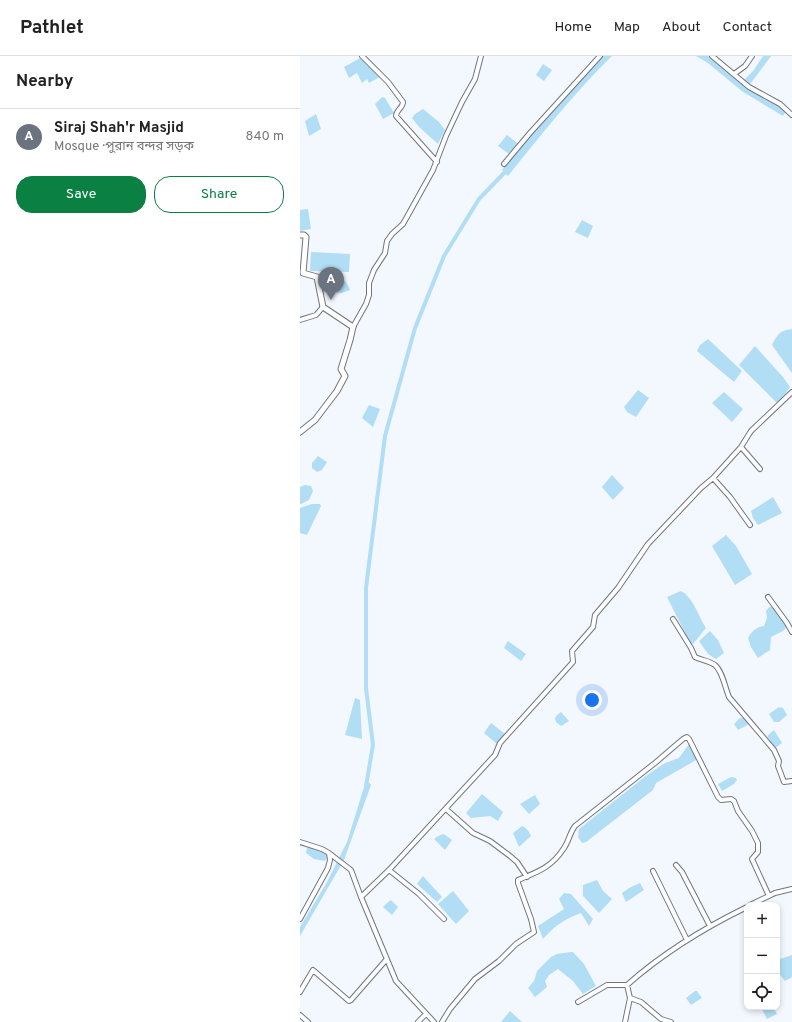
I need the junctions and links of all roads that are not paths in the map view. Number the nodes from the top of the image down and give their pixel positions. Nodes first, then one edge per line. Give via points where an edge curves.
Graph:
1 (362, 56) edge
2 (481, 56) edge
3 (600, 56) edge
4 (712, 56) edge
5 (752, 56) edge
6 (734, 74) junction
7 (792, 115) edge
8 (437, 162) junction
9 (504, 164) dead end
10 (300, 235) edge
11 (323, 307) junction
12 (300, 320) edge
13 (353, 327) junction
14 (792, 392) edge
15 (300, 432) edge
16 (741, 447) junction
17 (760, 468) dead end
18 (713, 478) junction
19 (750, 525) dead end
20 (768, 597) dead end
21 (673, 619) dead end
22 (792, 632) edge
23 (792, 781) edge
24 (446, 809) junction
25 (300, 842) edge
26 (329, 853) junction
27 (676, 866) dead end
28 (389, 870) junction
29 (653, 871) dead end
30 (527, 876) junction
31 (792, 889) edge
32 (769, 896) junction
33 (360, 897) junction
34 (756, 902) edge
35 (744, 909) edge
36 (300, 919) edge
37 (444, 919) dead end
38 (710, 926) junction
39 (687, 940) junction
40 (386, 960) junction
41 (627, 985) junction
42 (300, 992) edge
43 (630, 998) junction
44 (578, 1002) dead end
45 (426, 1014) junction
46 (300, 1016) edge
47 (308, 1022) edge
48 (418, 1022) edge
49 (434, 1022) edge
50 (442, 1022) edge
51 (625, 1022) edge
52 (671, 1022) edge

1 - 8 street via 388,82 403,102 396,116
2 - 8 street via 475,79
3 - 9 street
4 - 6 street
5 - 6 street via 746,66
6 - 7 street via 749,87 780,104
8 - 13 street via 407,218 387,241 385,253 369,283 366,304
10 - 11 street via 306,237 303,273 317,277
11 - 12 street via 316,315
11 - 13 street
13 - 15 street via 340,369 345,376 315,420
14 - 16 street via 752,431
16 - 17 street
16 - 18 street
18 - 19 street
18 - 24 street via 648,544 595,616 593,627 572,651 573,662 500,743 495,755
20 - 22 street
21 - 23 street via 695,657 716,666 729,697 774,750 784,782
24 - 28 street
24 - 30 street via 473,833 490,841 510,856
25 - 26 street
26 - 33 street via 352,873
26 - 36 street via 328,868
27 - 38 street via 682,872
28 - 33 street
28 - 37 street via 419,894
29 - 39 street
30 - 32 street via 551,864 564,849 575,826 687,737 720,800 734,801 752,831 758,843 757,854 752,859
30 - 50 street via 518,882 534,932 475,979
31 - 32 street
32 - 34 street
33 - 40 street
35 - 38 street
38 - 39 street
39 - 41 street
40 - 42 street via 352,1000 349,1001 313,970
40 - 45 street via 396,981
41 - 43 street
41 - 44 street via 607,985
43 - 51 street
43 - 52 street via 641,1002 661,1019
45 - 48 street
45 - 49 street
46 - 47 street

